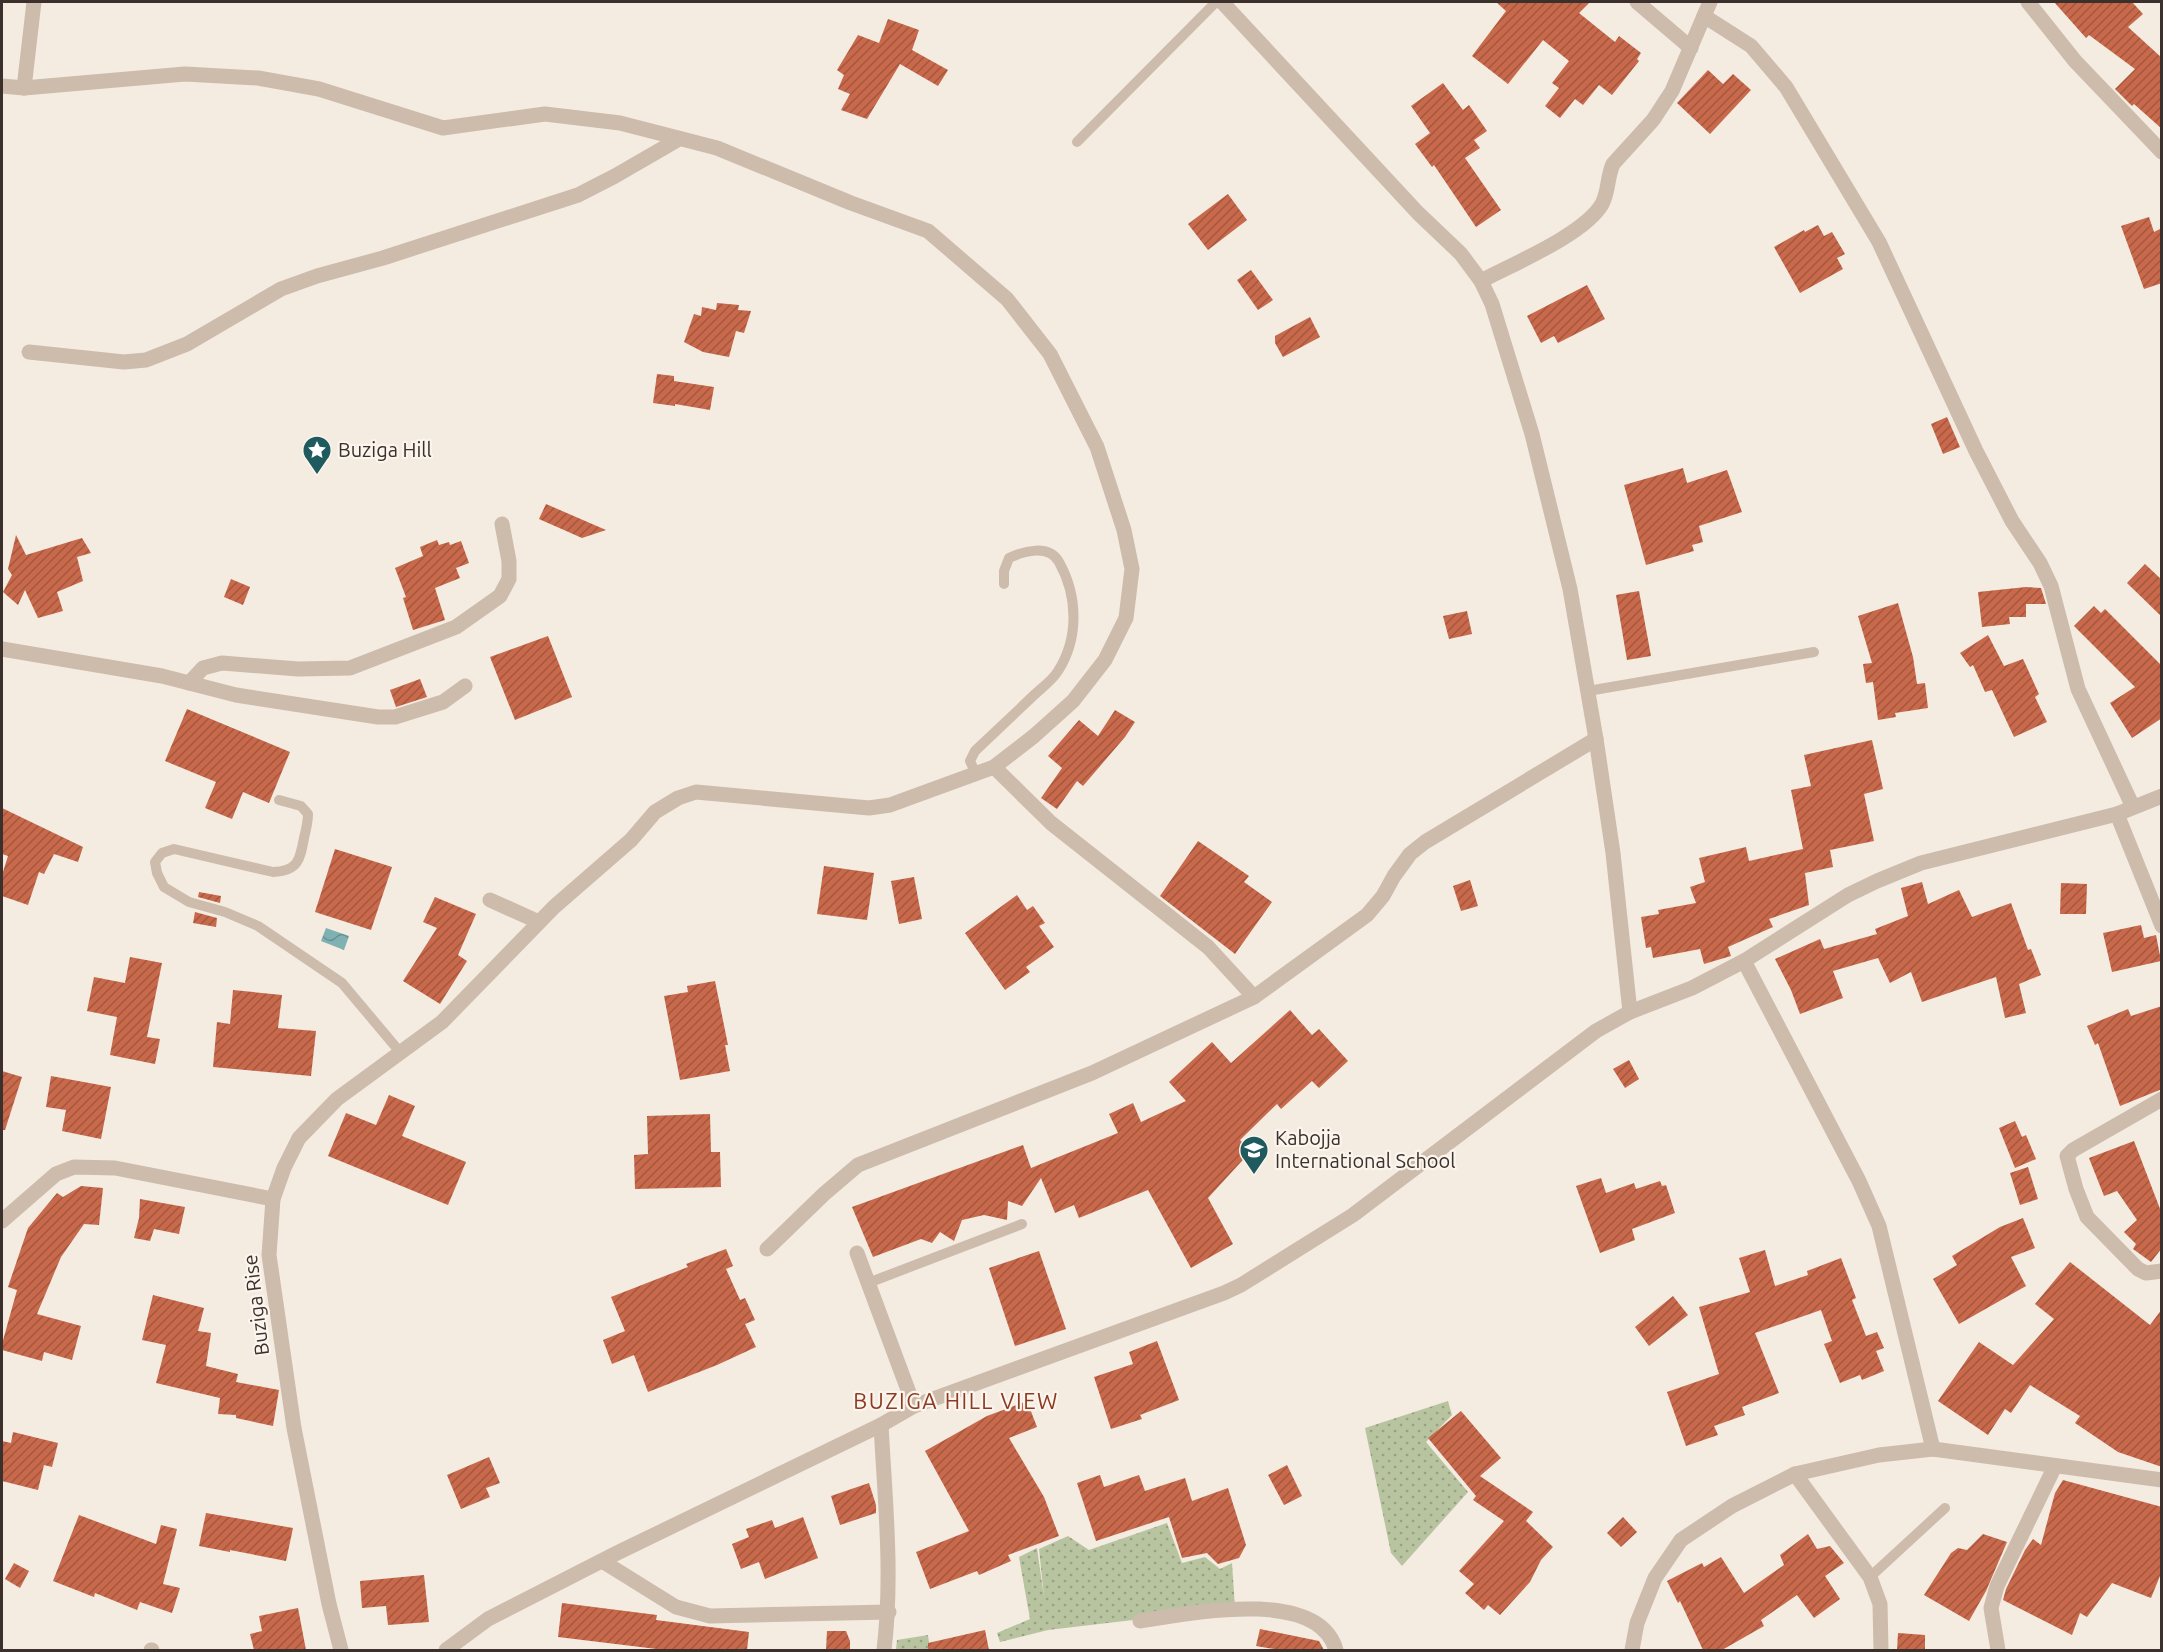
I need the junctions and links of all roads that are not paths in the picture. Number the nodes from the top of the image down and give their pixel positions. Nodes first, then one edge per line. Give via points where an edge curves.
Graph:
1 (34, 2) edge
2 (1216, 2) edge
3 (1222, 2) edge
4 (1637, 2) edge
5 (2028, 2) edge
6 (1707, 9) edge
7 (1691, 48) junction
8 (2, 86) edge
9 (24, 88) junction
10 (679, 139) junction
11 (1077, 142) dead end
12 (2162, 152) edge
13 (1481, 281) junction
14 (29, 352) dead end
15 (502, 524) dead end
16 (1004, 584) dead end
17 (2, 649) edge
18 (1814, 652) dead end
19 (189, 683) junction
20 (465, 686) dead end
21 (1588, 691) junction
22 (1596, 739) junction
23 (994, 767) junction
24 (976, 774) junction
25 (2162, 796) edge
26 (279, 800) dead end
27 (2133, 807) junction
28 (2116, 814) junction
29 (490, 900) dead end
30 (539, 922) junction
31 (2162, 926) edge
32 (1744, 961) junction
33 (1254, 997) junction
34 (1630, 1012) junction
35 (400, 1052) junction
36 (2162, 1099) edge
37 (273, 1199) junction
38 (2, 1221) edge
39 (1022, 1224) dead end
40 (767, 1249) dead end
41 (857, 1253) dead end
42 (2162, 1271) edge
43 (868, 1283) junction
44 (914, 1406) junction
45 (881, 1425) junction
46 (1933, 1449) junction
47 (2055, 1466) junction
48 (1795, 1474) junction
49 (2162, 1480) edge
50 (1945, 1508) dead end
51 (602, 1561) junction
52 (1870, 1577) junction
53 (889, 1612) junction
54 (1140, 1621) dead end
55 (341, 1650) edge
56 (447, 1650) edge
57 (884, 1650) edge
58 (1336, 1650) edge
59 (1632, 1650) edge
60 (1881, 1650) edge
61 (1998, 1650) edge

1 - 9 street
2 - 11 lane
3 - 13 street via 1461,254
4 - 7 street
5 - 12 street via 2075,61
6 - 7 street
6 - 27 street via 1751,46 1786,87 1880,242 1976,451 2051,586 2078,689
7 - 13 street via 1672,91 1653,120 1613,164 1608,191 1592,218
8 - 9 street, Buziga Rise
9 - 10 street, Buziga Rise via 185,75 258,78 319,89 443,129 545,114 620,123
10 - 14 street via 578,195 281,289 187,344 146,360 124,362
10 - 23 street, Buziga Rise via 717,148 927,231 1007,299 1050,354 1097,447 1124,530 1132,569 1126,618 1105,660 1073,700
13 - 21 street via 1492,304 1532,434 1570,589
15 - 19 street via 509,579 500,596 456,627 350,668 298,669 222,663 203,668
16 - 24 lane via 1009,558 1021,552 1042,550 1056,558 1074,600 1069,650 1056,674 975,751 970,761
17 - 19 street
18 - 21 lane
19 - 20 street via 236,695 395,717 443,702
21 - 22 street
22 - 33 street via 1425,842 1410,854 1367,915
22 - 34 street
23 - 24 street, Buziga Rise
23 - 33 street via 1051,823 1208,947
24 - 30 street, Buziga Rise via 890,805 869,808 696,792 678,798 655,812 631,840
25 - 27 street
26 - 35 lane via 301,806 308,814 301,857 294,867 273,872 174,849 162,853 155,862 160,880 164,887 189,902 258,926 342,982
27 - 28 street
28 - 31 street
28 - 32 street via 1900,871 1848,895
29 - 30 street
30 - 35 street, Buziga Rise via 442,1022
32 - 34 street via 1692,988
32 - 46 street via 1880,1226
33 - 40 street via 1092,1073 858,1165
34 - 44 street via 1596,1031 1353,1215 1241,1285
35 - 37 street, Buziga Rise via 337,1099 299,1138
36 - 42 street via 2067,1156 2086,1217 2138,1269 2146,1273
37 - 38 street via 115,1168 74,1167 56,1174
37 - 55 street, Buziga Rise via 269,1255 294,1428
39 - 43 lane
41 - 43 street
43 - 44 street
44 - 45 street
45 - 51 street
45 - 53 street
46 - 47 street
46 - 48 street via 1879,1455
47 - 49 street
47 - 61 street via 1997,1586 1991,1608
48 - 52 street
48 - 59 street via 1732,1506 1681,1540 1655,1578 1637,1623
50 - 52 lane
51 - 53 street via 676,1607 710,1616
51 - 56 street via 488,1619
52 - 60 street via 1880,1604
53 - 57 street
54 - 58 street via 1230,1609 1274,1610 1318,1626 1328,1634

